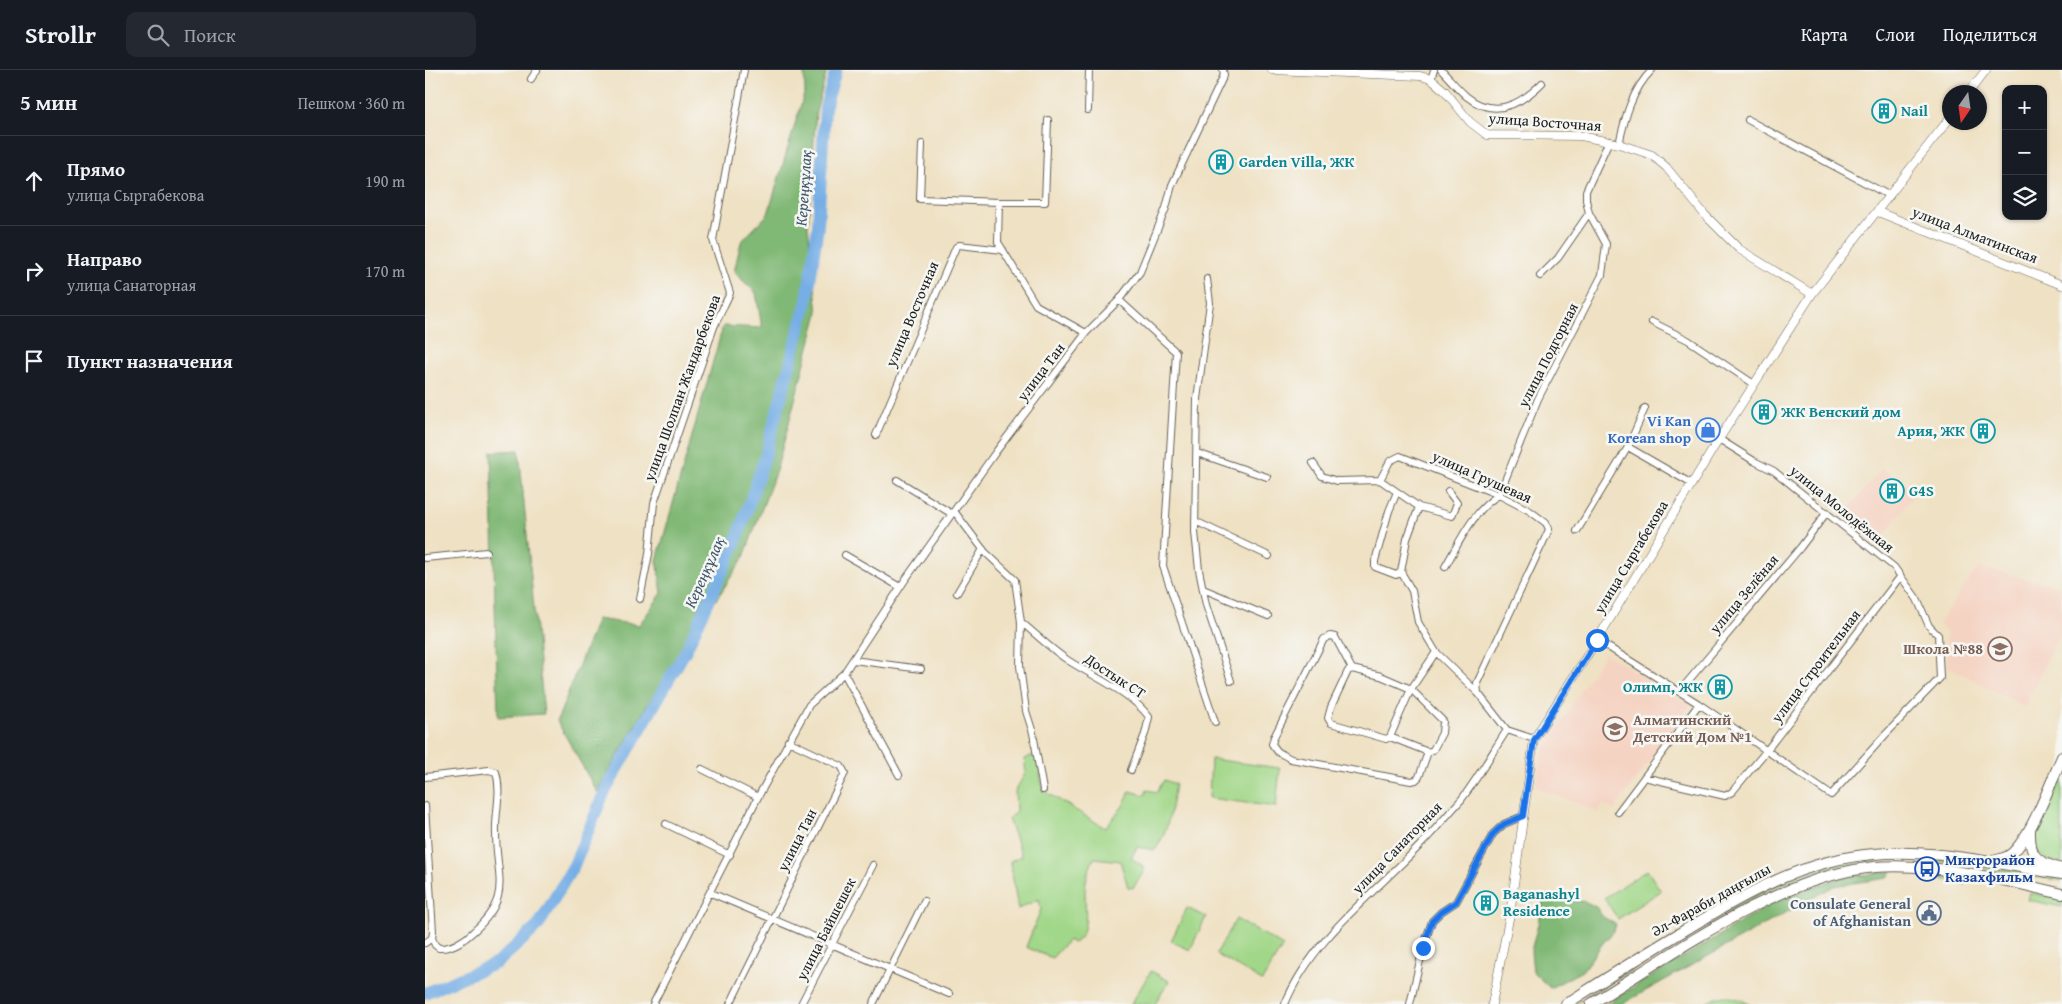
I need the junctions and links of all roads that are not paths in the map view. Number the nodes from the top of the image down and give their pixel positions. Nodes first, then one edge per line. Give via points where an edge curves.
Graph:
1 (537, 70) edge
2 (744, 70) edge
3 (1089, 70) edge
4 (1223, 70) edge
5 (1272, 70) edge
6 (1434, 70) edge
7 (1441, 70) edge
8 (1651, 70) edge
9 (1985, 70) edge
10 (1300, 71) edge
11 (531, 79) dead end
12 (1431, 79) junction
13 (1542, 82) dead end
14 (1974, 85) edge
15 (1088, 110) dead end
16 (1048, 120) dead end
17 (1748, 120) dead end
18 (1942, 128) edge
19 (1609, 141) junction
20 (922, 144) dead end
21 (1619, 144) junction
22 (1890, 196) junction
23 (999, 202) junction
24 (1878, 212) junction
25 (1589, 213) junction
26 (1003, 250) junction
27 (1540, 276) dead end
28 (1207, 279) dead end
29 (2062, 285) edge
30 (1812, 294) junction
31 (1119, 300) junction
32 (1652, 322) dead end
33 (1086, 333) junction
34 (1754, 384) junction
35 (1645, 408) dead end
36 (876, 435) dead end
37 (1719, 439) junction
38 (1628, 447) junction
39 (1197, 453) junction
40 (1313, 463) dead end
41 (1267, 477) dead end
42 (897, 480) dead end
43 (1380, 480) junction
44 (1692, 484) junction
45 (1448, 490) dead end
46 (1397, 492) junction
47 (1499, 495) junction
48 (1419, 506) junction
49 (953, 512) junction
50 (1827, 512) junction
51 (1195, 521) junction
52 (1577, 531) dead end
53 (983, 549) junction
54 (487, 552) dead end
55 (845, 555) dead end
56 (1269, 556) dead end
57 (425, 558) edge
58 (1445, 568) dead end
59 (1401, 572) junction
60 (1900, 576) junction
61 (900, 588) junction
62 (1203, 589) junction
63 (957, 593) dead end
64 (640, 599) dead end
65 (1268, 616) dead end
66 (1021, 622) junction
67 (1597, 640) junction
68 (1436, 652) junction
69 (853, 660) junction
70 (921, 669) dead end
71 (1351, 669) junction
72 (844, 673) junction
73 (1231, 681) dead end
74 (1411, 689) junction
75 (1679, 692) junction
76 (1478, 693) junction
77 (1699, 704) junction
78 (1215, 722) dead end
79 (1507, 730) junction
80 (1390, 737) junction
81 (1534, 740) junction
82 (788, 742) junction
83 (1767, 750) junction
84 (1428, 752) junction
85 (2062, 757) edge
86 (702, 769) dead end
87 (1131, 770) dead end
88 (899, 775) dead end
89 (425, 777) edge
90 (1644, 777) junction
91 (1043, 790) dead end
92 (758, 797) junction
93 (425, 806) edge
94 (1618, 812) dead end
95 (1523, 816) junction
96 (666, 824) dead end
97 (2030, 829) junction
98 (730, 855) junction
99 (1979, 861) junction
100 (873, 865) dead end
101 (2062, 868) edge
102 (2062, 874) edge
103 (2062, 892) edge
104 (711, 893) junction
105 (923, 902) dead end
106 (771, 919) junction
107 (432, 938) junction
108 (425, 943) edge
109 (831, 944) junction
110 (891, 970) junction
111 (949, 994) dead end
112 (653, 1004) edge
113 (730, 1004) edge
114 (801, 1004) edge
115 (873, 1004) edge
116 (1285, 1004) edge
117 (1410, 1004) edge
118 (1492, 1004) edge
119 (1565, 1004) edge
120 (1591, 1004) edge

1 - 11 street
2 - 64 street, улица Шолпан Жандарбекова via 713,240 730,293 714,327 654,502
3 - 15 street
4 - 31 street, улица Тан via 1224,75 1172,185 1146,260
5 - 10 street
6 - 12 street
7 - 13 street via 1467,97 1490,108 1508,107 1529,96
8 - 21 street via 1629,105
9 - 14 street
10 - 12 street via 1408,75
12 - 19 street, улица Восточная via 1470,122 1487,135 1572,135
16 - 23 street via 1045,202
17 - 22 street
18 - 22 street, улица Сыргабекова
19 - 21 street, улица Восточная
19 - 25 street, улица Подгорная via 1586,192
20 - 23 street via 920,199
21 - 30 street, улица Восточная via 1644,151 1659,160 1705,215 1739,249
22 - 24 street, улица Сыргабекова
23 - 26 street via 998,242
24 - 29 street, улица Алматинская
24 - 30 street, улица Сыргабекова
25 - 27 street via 1558,258
25 - 47 street, улица Подгорная via 1606,244 1601,275 1537,399
26 - 33 street via 1036,305
26 - 36 street, улица Восточная via 956,247
28 - 39 street via 1210,303 1197,399
30 - 34 street, улица Сыргабекова
31 - 33 street, улица Тан
31 - 78 street via 1175,352 1163,566
32 - 34 street via 1688,340
33 - 49 street, улица Тан
34 - 37 street, улица Сыргабекова
35 - 38 street
37 - 44 street, улица Сыргабекова
37 - 50 street, улица Молодёжная via 1774,471
38 - 44 street
38 - 52 street
39 - 41 street
39 - 51 street
40 - 43 street via 1322,476 1337,481
42 - 49 street
43 - 46 street
43 - 47 street, улица Грушевая via 1390,461 1400,456
44 - 67 street, улица Сыргабекова
45 - 48 street via 1457,503 1452,516
46 - 48 street
46 - 59 street via 1375,568 1397,574
47 - 58 street, улица Подгорная via 1465,532
47 - 76 street, улица Грушевая via 1530,511 1549,529 1477,683
48 - 59 street via 1407,539
49 - 53 street
49 - 61 street, улица Тан
50 - 60 street, улица Молодёжная via 1894,566
50 - 75 street, улица Зелёная
51 - 56 street
51 - 62 street
53 - 63 street
53 - 66 street via 1015,580
54 - 57 street
55 - 61 street
59 - 68 street via 1413,591 1418,622
60 - 83 street, улица Строительная
60 - 83 street, улица Молодёжная via 1917,598 1929,626 1938,635 1940,678 1831,795
61 - 69 street, улица Тан
62 - 65 street
62 - 73 street
66 - 87 street, Достык СТ via 1067,660 1112,687 1149,716
66 - 91 street via 1020,666
67 - 75 street
67 - 81 street, улица Сыргабекова
68 - 74 street
68 - 76 street
69 - 70 street
69 - 72 street, улица Тан
71 - 74 street via 1381,676
71 - 80 street via 1328,718 1331,723 1386,739
71 - 84 street via 1335,637 1324,639 1274,738 1272,744 1278,752 1291,759 1411,781 1419,777
72 - 82 street, улица Тан via 809,705
72 - 88 street
74 - 80 street
74 - 84 street via 1443,721 1442,732 1433,750
75 - 77 street
76 - 79 street
77 - 83 street
77 - 90 street
79 - 81 street
79 - 116 street, улица Санаторная via 1461,799 1307,963
80 - 84 street
81 - 95 street, улица Сыргабекова
82 - 92 street, улица Тан
82 - 106 street, улица Тан via 841,766 845,772
83 - 90 street, улица Строительная via 1725,796
85 - 97 main road
86 - 92 street
89 - 107 street via 489,770 496,772 498,797 495,832 501,882 497,902 470,936 439,948
90 - 94 street
92 - 98 street, улица Тан
93 - 107 street
95 - 117 street via 1504,824 1493,834 1456,902 1432,921
95 - 118 street, улица Сыргабекова via 1510,914
96 - 98 street
97 - 99 main road via 2008,856
97 - 101 main road via 2029,846 2034,855
98 - 104 street, улица Тан
99 - 102 main road, Әл-Фараби даңғылы
99 - 119 main road, Әл-Фараби даңғылы via 1893,853 1819,864 1749,893
100 - 109 street, улица Байшешек
103 - 120 main road via 1903,867 1875,867 1827,876 1756,905
104 - 106 street
104 - 112 street, улица Тан
105 - 110 street
106 - 109 street
106 - 113 street, улица Тан
107 - 108 street
109 - 110 street
109 - 114 street, улица Байшешек
110 - 111 street
110 - 115 street

